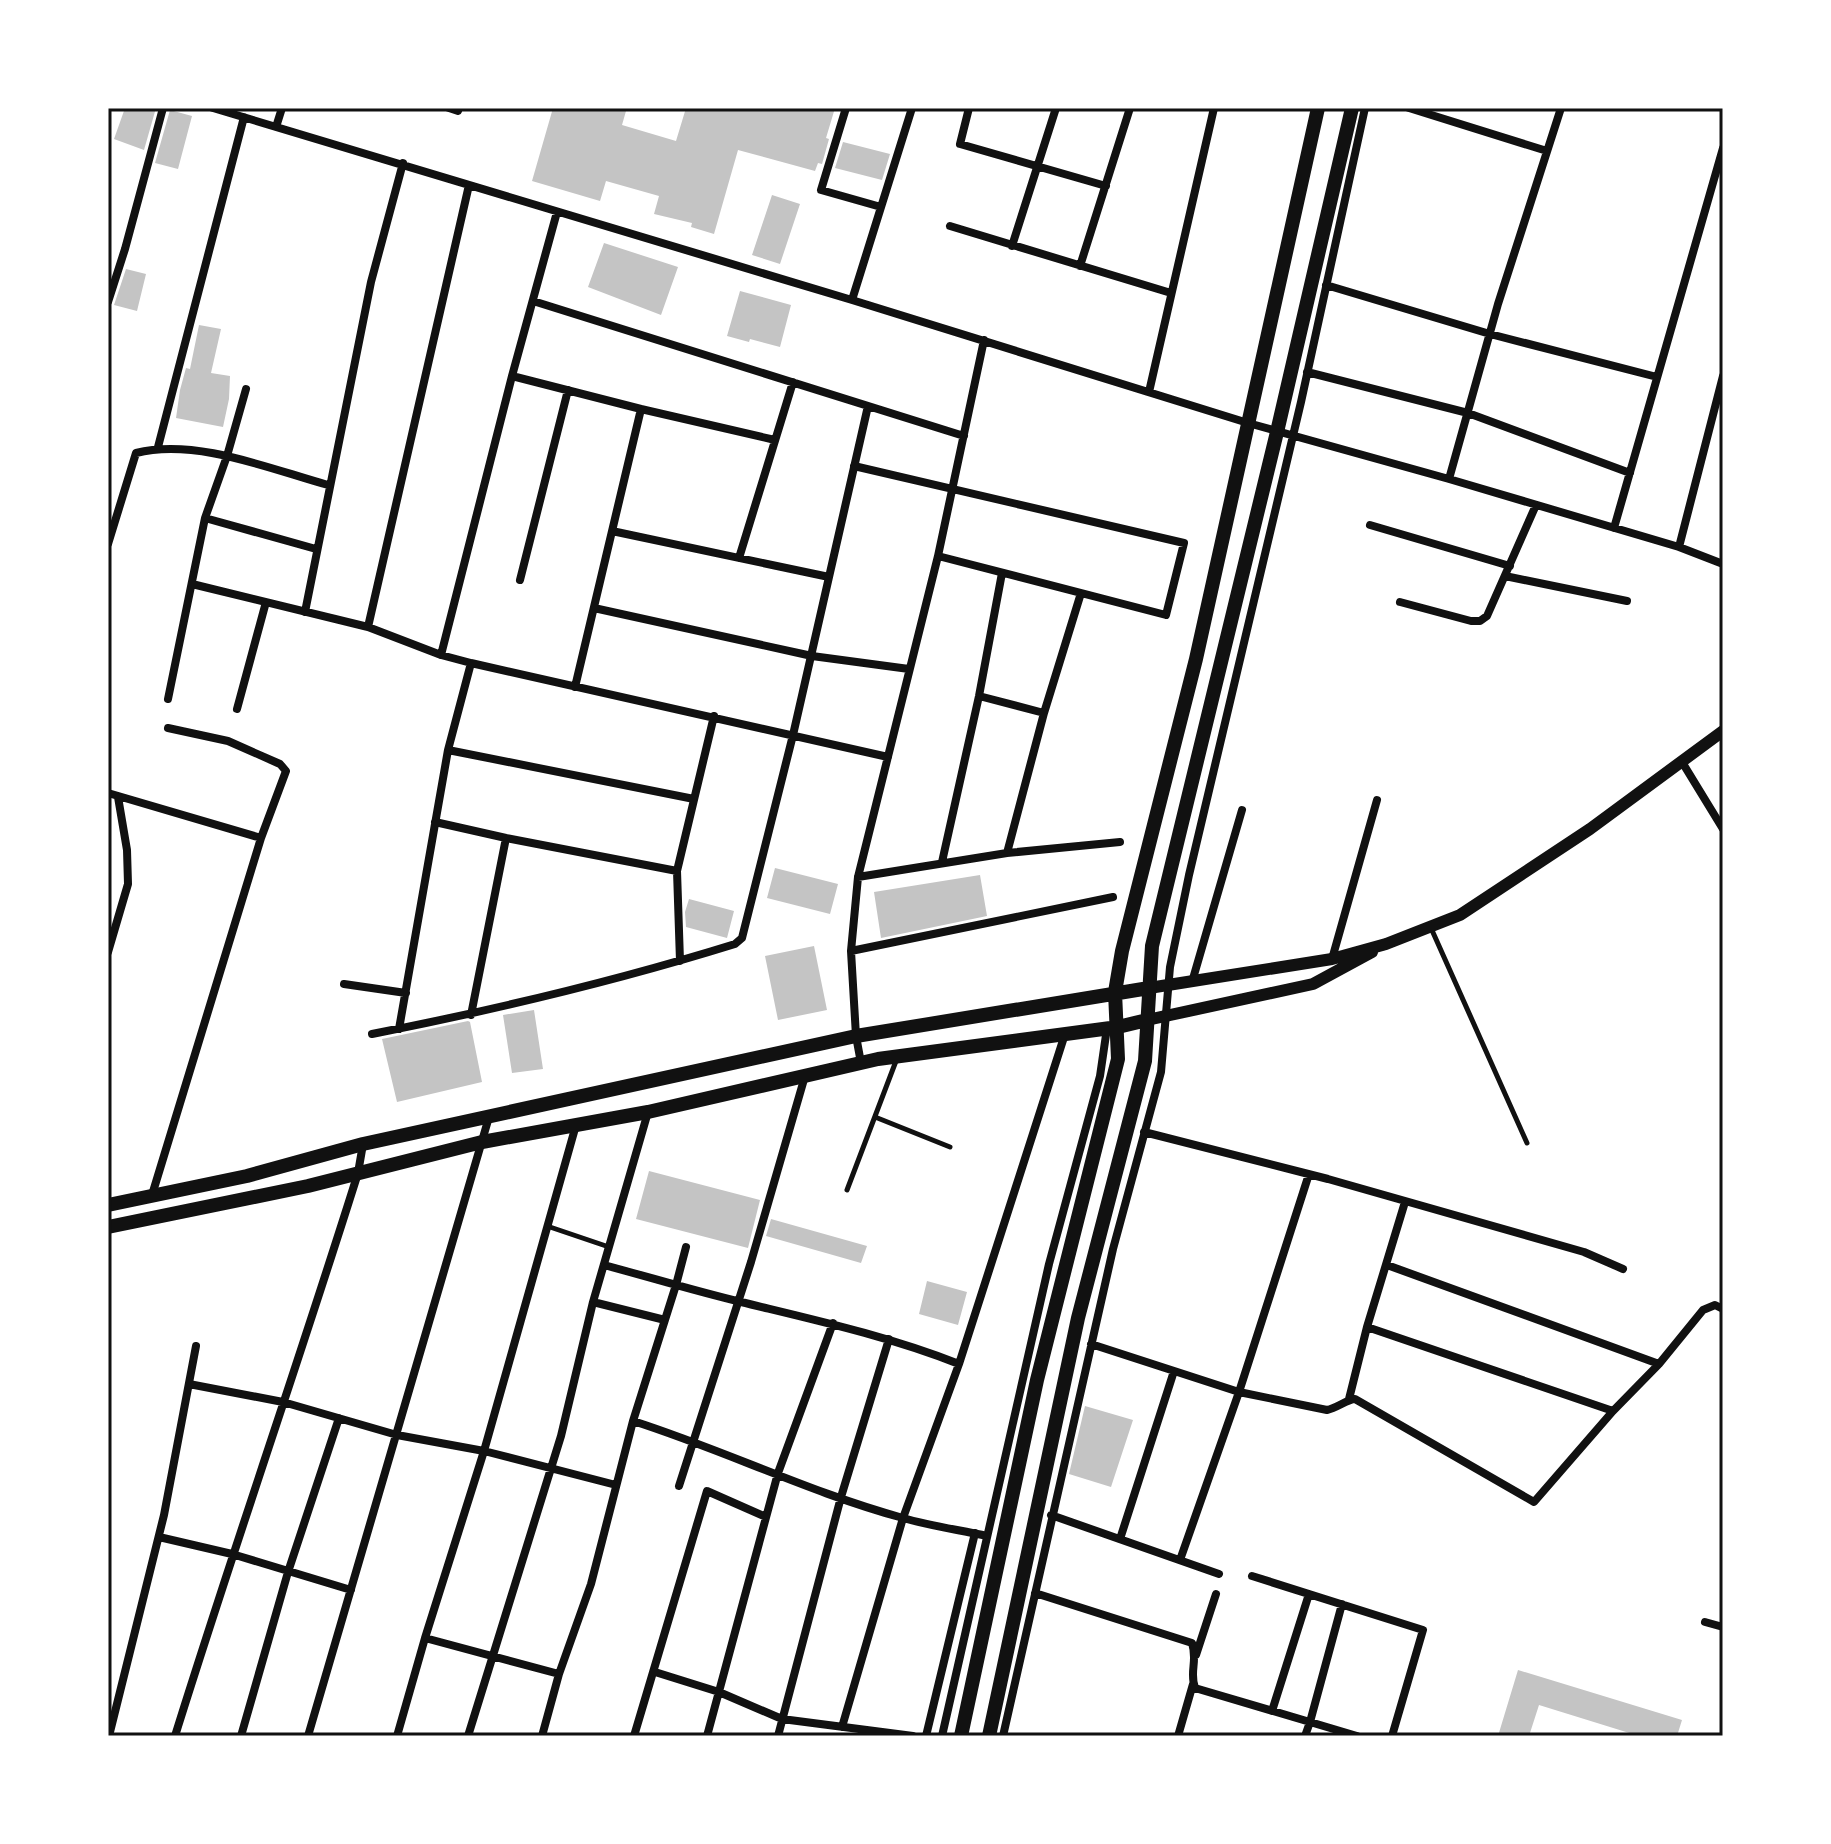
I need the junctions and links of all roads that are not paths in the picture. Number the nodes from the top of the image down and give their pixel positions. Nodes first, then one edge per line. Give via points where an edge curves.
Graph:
1 (163, 108) edge
2 (213, 108) edge
3 (282, 108) edge
4 (449, 108) edge
5 (459, 108) edge
6 (846, 108) edge
7 (912, 108) edge
8 (969, 108) edge
9 (1056, 108) edge
10 (1130, 108) edge
11 (1214, 108) edge
12 (1318, 108) edge
13 (1352, 108) edge
14 (1365, 108) edge
15 (1409, 108) edge
16 (1561, 108) edge
17 (244, 117) junction
18 (276, 127) junction
19 (1723, 148) edge
20 (1547, 151) junction
21 (403, 163) junction
22 (1037, 166) junction
23 (469, 185) junction
24 (1106, 186) junction
25 (881, 207) junction
26 (557, 212) junction
27 (950, 226) dead end
28 (1012, 246) junction
29 (1080, 266) junction
30 (1326, 285) junction
31 (1171, 293) junction
32 (852, 300) junction
33 (533, 301) junction
34 (108, 302) edge
35 (1490, 334) junction
36 (984, 340) junction
37 (1307, 372) junction
38 (512, 376) junction
39 (1723, 376) edge
40 (1657, 377) junction
41 (793, 382) junction
42 (246, 389) dead end
43 (568, 390) junction
44 (1149, 392) junction
45 (868, 406) junction
46 (641, 409) junction
47 (1468, 413) junction
48 (1248, 423) junction
49 (1285, 434) junction
50 (964, 436) junction
51 (775, 440) junction
52 (158, 447) junction
53 (227, 456) junction
54 (854, 466) junction
55 (1630, 473) junction
56 (1449, 479) junction
57 (328, 485) junction
58 (952, 490) junction
59 (1536, 505) junction
60 (205, 518) junction
61 (1370, 525) dead end
62 (1614, 528) junction
63 (612, 531) junction
64 (108, 544) edge
65 (1679, 547) junction
66 (316, 549) junction
67 (938, 556) junction
68 (739, 558) junction
69 (1722, 561) edge
70 (1510, 566) junction
71 (1002, 573) junction
72 (1505, 576) junction
73 (829, 577) junction
74 (520, 580) dead end
75 (192, 584) junction
76 (1081, 593) junction
77 (1627, 601) dead end
78 (266, 602) junction
79 (1400, 602) dead end
80 (594, 608) junction
81 (305, 612) junction
82 (368, 627) junction
83 (441, 655) junction
84 (812, 656) junction
85 (471, 663) junction
86 (909, 669) junction
87 (575, 687) junction
88 (979, 696) junction
89 (168, 699) dead end
90 (237, 709) dead end
91 (1044, 713) junction
92 (714, 716) junction
93 (168, 728) dead end
94 (1723, 731) edge
95 (793, 735) junction
96 (448, 750) junction
97 (888, 757) junction
98 (1682, 762) junction
99 (108, 793) edge
100 (118, 797) junction
101 (694, 799) junction
102 (1377, 800) dead end
103 (1242, 810) dead end
104 (435, 822) junction
105 (1723, 829) edge
106 (261, 838) junction
107 (506, 838) junction
108 (1120, 842) dead end
109 (1007, 853) junction
110 (942, 862) junction
111 (677, 871) junction
112 (858, 877) junction
113 (1113, 897) dead end
114 (1431, 927) junction
115 (1386, 944) junction
116 (851, 951) junction
117 (108, 952) edge
118 (1332, 959) junction
119 (680, 961) junction
120 (1192, 982) junction
121 (344, 984) dead end
122 (1169, 985) junction
123 (1149, 988) junction
124 (1115, 992) junction
125 (406, 993) junction
126 (471, 1015) junction
127 (1166, 1017) junction
128 (1147, 1020) junction
129 (1113, 1027) junction
130 (399, 1029) junction
131 (372, 1034) dead end
132 (1065, 1034) junction
133 (856, 1036) junction
134 (898, 1056) junction
135 (861, 1063) junction
136 (806, 1076) junction
137 (648, 1112) junction
138 (490, 1116) junction
139 (875, 1117) junction
140 (576, 1125) junction
141 (1144, 1132) junction
142 (482, 1142) junction
143 (1527, 1143) dead end
144 (363, 1144) junction
145 (950, 1147) dead end
146 (358, 1173) junction
147 (1309, 1174) junction
148 (847, 1190) dead end
149 (152, 1196) junction
150 (1405, 1202) junction
151 (108, 1205) edge
152 (546, 1226) junction
153 (108, 1227) edge
154 (609, 1247) junction
155 (686, 1247) dead end
156 (604, 1265) junction
157 (1387, 1265) junction
158 (1623, 1269) dead end
159 (676, 1285) junction
160 (593, 1302) junction
161 (738, 1302) junction
162 (1723, 1309) edge
163 (665, 1320) junction
164 (833, 1323) junction
165 (1367, 1327) junction
166 (889, 1339) junction
167 (1091, 1344) junction
168 (196, 1346) dead end
169 (959, 1364) junction
170 (1659, 1364) junction
171 (1174, 1371) junction
172 (189, 1384) junction
173 (1239, 1392) junction
174 (1349, 1399) junction
175 (283, 1402) junction
176 (1613, 1411) junction
177 (339, 1418) junction
178 (633, 1421) junction
179 (397, 1435) junction
180 (693, 1440) junction
181 (484, 1451) junction
182 (551, 1466) junction
183 (778, 1473) junction
184 (616, 1485) junction
185 (679, 1486) dead end
186 (841, 1497) junction
187 (1051, 1515) junction
188 (766, 1517) junction
189 (903, 1518) junction
190 (975, 1533) junction
191 (987, 1536) junction
192 (159, 1537) junction
193 (1120, 1539) junction
194 (232, 1554) junction
195 (1180, 1560) junction
196 (288, 1572) junction
197 (1219, 1574) dead end
198 (1252, 1576) dead end
199 (351, 1590) junction
200 (1035, 1593) junction
201 (1216, 1594) dead end
202 (1309, 1594) junction
203 (1342, 1604) junction
204 (1705, 1622) dead end
205 (1723, 1627) edge
206 (425, 1638) junction
207 (491, 1656) junction
208 (1196, 1656) junction
209 (655, 1672) junction
210 (559, 1674) junction
211 (1193, 1684) junction
212 (719, 1692) junction
213 (1272, 1711) junction
214 (782, 1719) junction
215 (1310, 1722) junction
216 (842, 1727) junction
217 (109, 1736) edge
218 (175, 1736) edge
219 (241, 1736) edge
220 (308, 1736) edge
221 (397, 1736) edge
222 (468, 1736) edge
223 (542, 1736) edge
224 (634, 1736) edge
225 (707, 1736) edge
226 (778, 1736) edge
227 (913, 1736) edge
228 (926, 1736) edge
229 (942, 1736) edge
230 (961, 1736) edge
231 (989, 1736) edge
232 (1003, 1736) edge
233 (1178, 1736) edge
234 (1305, 1736) edge
235 (1357, 1736) edge
236 (1392, 1736) edge

1 - 34 street
2 - 17 street
3 - 18 street
4 - 5 street
6 - 25 street via 821,190
7 - 25 street
8 - 22 street via 960,144
9 - 22 street
10 - 24 street
11 - 31 street
12 - 48 main road
13 - 49 main road
14 - 30 street
15 - 20 street
16 - 20 street
17 - 18 street
17 - 52 street
18 - 21 street
19 - 40 street
20 - 35 street
21 - 23 street
21 - 57 street via 371,282
22 - 24 street
22 - 28 street
23 - 26 street
23 - 82 street
24 - 29 street
25 - 32 street
26 - 32 street
26 - 33 street
27 - 28 street
28 - 29 street
29 - 31 street
30 - 35 street
30 - 37 street
31 - 44 street
32 - 36 street
33 - 38 street
33 - 41 street
35 - 40 street
35 - 47 street
36 - 44 street
36 - 50 street
37 - 47 street
37 - 49 street
38 - 43 street
38 - 83 street
39 - 65 street
40 - 55 street
41 - 45 street
41 - 51 street
42 - 53 street
43 - 46 street
43 - 74 street
44 - 48 street
45 - 50 street
45 - 54 street
46 - 51 street
46 - 63 street
47 - 55 street
47 - 56 street
48 - 49 street
48 - 124 main road
49 - 56 street
49 - 122 street
49 - 123 main road via 1152,946
50 - 58 street
51 - 68 street
52 - 53 street
52 - 64 street via 136,453
53 - 57 street
53 - 60 street
54 - 58 street
54 - 73 street
55 - 62 street
56 - 59 street
57 - 66 street
58 - 67 street
58 - 76 street via 1184,543 1166,615
59 - 62 street
59 - 70 street
60 - 66 street
60 - 75 street
61 - 70 street
62 - 65 street
63 - 68 street
63 - 80 street
65 - 69 street
66 - 81 street
67 - 71 street
67 - 86 street
68 - 73 street
70 - 72 street
71 - 76 street
71 - 88 street
72 - 77 street
72 - 79 street via 1480,621
73 - 84 street
75 - 78 street
75 - 89 street
76 - 91 street
78 - 81 street
78 - 90 street
80 - 84 street
80 - 87 street
81 - 82 street
82 - 83 street
83 - 85 street
84 - 86 street
84 - 95 street
85 - 87 street
85 - 96 street
86 - 97 street
87 - 92 street
88 - 91 street
88 - 110 street
91 - 109 street
92 - 95 street
92 - 101 street
93 - 106 street via 228,741 284,767 285,778
94 - 98 street
95 - 97 street
95 - 119 street via 742,938
96 - 101 street
96 - 104 street
97 - 112 street
98 - 105 street
98 - 114 street via 1460,915
99 - 100 street
100 - 106 street
100 - 117 street via 128,884
101 - 111 street
102 - 118 street
103 - 120 street
104 - 107 street
104 - 125 street
106 - 149 street
107 - 111 street
107 - 126 street
108 - 109 street
109 - 110 street
110 - 112 street
111 - 119 street
112 - 116 street
113 - 116 street
114 - 115 street
114 - 143 lane
115 - 118 street
115 - 127 street via 1313,984
116 - 133 street
118 - 120 street
119 - 126 street
120 - 122 street
121 - 125 street
122 - 123 street
122 - 127 street
123 - 124 main road
123 - 128 main road
124 - 129 main road
124 - 133 main road
125 - 130 street
126 - 130 street
127 - 128 street
127 - 141 street via 1161,1072
128 - 129 main road
128 - 231 main road via 1145,1061 1078,1318
129 - 132 main road
129 - 191 street via 1049,1264
129 - 230 main road via 1118,1059 1037,1380
130 - 131 street
132 - 134 main road
132 - 169 street
133 - 135 street
133 - 138 main road
134 - 135 main road
134 - 139 lane
135 - 136 main road
136 - 137 main road
136 - 161 street
137 - 140 main road
137 - 154 street
138 - 142 street
138 - 144 main road
139 - 145 lane
139 - 148 lane
140 - 142 main road
140 - 152 street
141 - 147 street
141 - 167 street
142 - 146 main road
142 - 179 street
144 - 146 street
144 - 149 main road
146 - 153 main road
146 - 175 street
147 - 150 street
147 - 173 street
149 - 151 main road
150 - 157 street
150 - 158 street via 1584,1252
152 - 154 lane
152 - 181 street
154 - 156 street
155 - 159 street
156 - 159 street
156 - 160 street
157 - 165 street
157 - 170 street
159 - 161 street
159 - 163 street
160 - 163 street
160 - 182 street
161 - 164 street
161 - 180 street
162 - 170 street via 1715,1305 1703,1310
163 - 178 street
164 - 166 street
164 - 183 street
165 - 174 street
165 - 176 street
166 - 169 street
166 - 186 street
167 - 171 street
167 - 187 street
168 - 172 street
169 - 189 street
170 - 176 street
171 - 173 street
171 - 193 street
172 - 175 street
172 - 192 street
173 - 174 street via 1327,1410
173 - 195 street
174 - 176 street via 1534,1502
175 - 177 street
175 - 194 street
177 - 179 street
177 - 196 street
178 - 180 street
178 - 184 street
179 - 181 street
179 - 199 street
180 - 183 street
180 - 185 street
181 - 182 street
181 - 206 street
182 - 184 street
182 - 207 street
183 - 186 street
183 - 188 street
184 - 210 street via 591,1584
186 - 189 street
186 - 214 street
187 - 193 street
187 - 200 street
188 - 209 street via 707,1491
188 - 212 street
189 - 190 street
189 - 216 street
190 - 191 street
190 - 228 street
191 - 229 street
192 - 194 street
192 - 217 street
193 - 195 street
194 - 196 street
194 - 218 street
195 - 197 street
196 - 199 street
196 - 219 street
198 - 202 street
199 - 220 street
200 - 208 street via 1187,1641
200 - 232 street
201 - 208 street
202 - 203 street
202 - 213 street
203 - 215 street
203 - 236 street via 1423,1630
204 - 205 street
206 - 207 street
206 - 221 street
207 - 210 street
207 - 222 street
208 - 211 street
209 - 212 street
209 - 224 street
210 - 223 street
211 - 213 street
211 - 233 street
212 - 214 street
212 - 225 street
213 - 215 street
214 - 216 street
214 - 226 street
215 - 234 street
215 - 235 street
216 - 227 street

